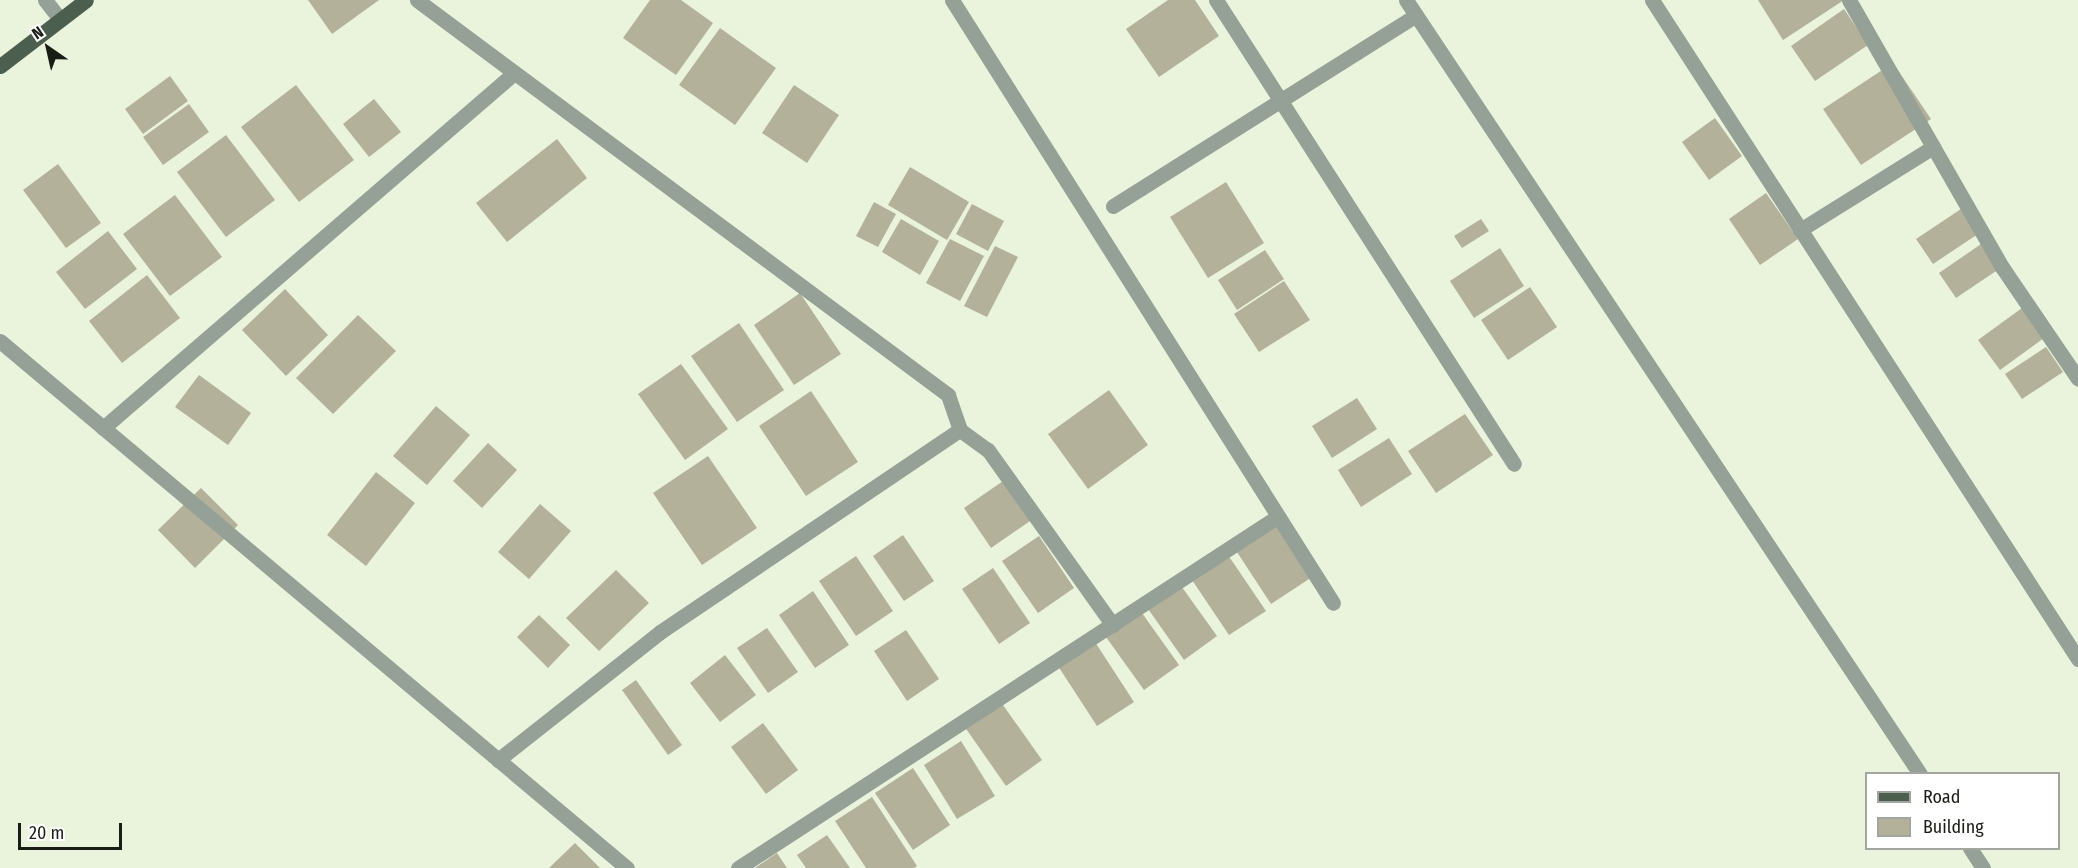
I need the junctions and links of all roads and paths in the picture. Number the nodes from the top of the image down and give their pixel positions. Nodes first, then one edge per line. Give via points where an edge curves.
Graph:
1 (45, 0) edge
2 (86, 0) edge
3 (417, 0) edge
4 (952, 0) edge
5 (1216, 0) edge
6 (1406, 0) edge
7 (1652, 0) edge
8 (1849, 0) edge
9 (1416, 15) junction
10 (60, 20) junction
11 (0, 66) edge
12 (513, 74) junction
13 (1279, 98) junction
14 (1933, 147) junction
15 (1113, 206) dead end
16 (1800, 230) junction
17 (0, 341) edge
18 (2078, 379) edge
19 (103, 428) junction
20 (960, 430) junction
21 (1515, 464) dead end
22 (1274, 519) dead end
23 (1333, 603) dead end
24 (1113, 624) junction
25 (2078, 659) edge
26 (498, 760) junction
27 (1919, 772) edge
28 (1971, 850) edge
29 (627, 868) edge
30 (738, 868) edge
31 (1983, 868) edge

1 - 10 street
2 - 10 main road
3 - 12 street
4 - 23 street
5 - 13 street
6 - 9 street
7 - 16 street
8 - 14 street
9 - 13 street
9 - 27 street
10 - 11 main road
12 - 19 street
12 - 20 street via 948,396
13 - 15 street
13 - 21 street
14 - 16 street
14 - 18 street via 2002,267
16 - 25 street
17 - 19 street
19 - 26 street
20 - 24 street via 988,450
20 - 26 street via 660,632
22 - 24 street
24 - 30 street
26 - 29 street
28 - 31 street

